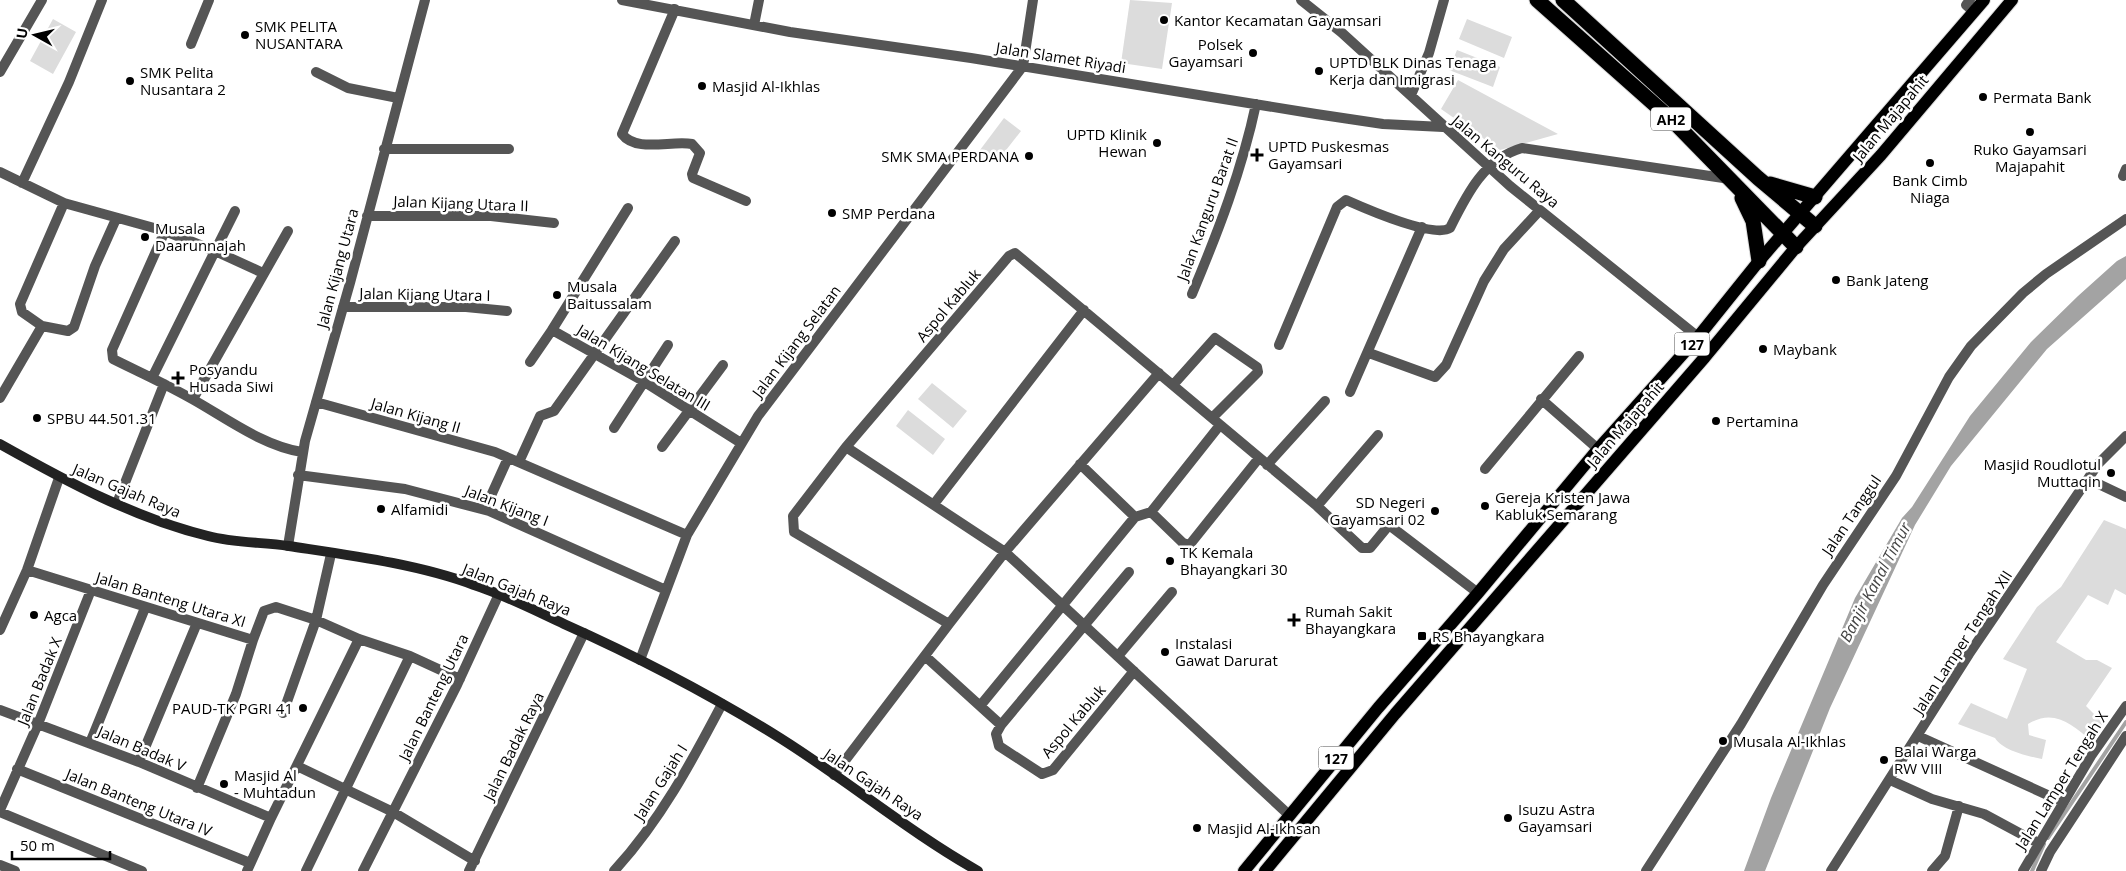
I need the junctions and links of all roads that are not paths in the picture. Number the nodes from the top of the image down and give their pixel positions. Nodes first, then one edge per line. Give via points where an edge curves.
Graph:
1 (42, 0) edge
2 (102, 0) edge
3 (209, 0) edge
4 (425, 0) edge
5 (622, 0) edge
6 (759, 0) edge
7 (1033, 0) edge
8 (1301, 0) edge
9 (1444, 0) edge
10 (1537, 0) edge
11 (1563, 0) edge
12 (1984, 0) edge
13 (2012, 0) edge
14 (1972, 6) edge
15 (675, 9) junction
16 (754, 25) junction
17 (191, 44) dead end
18 (1023, 66) junction
19 (0, 72) edge
20 (316, 72) dead end
21 (1410, 95) junction
22 (398, 98) junction
23 (1256, 104) junction
24 (1443, 127) junction
25 (509, 149) dead end
26 (384, 150) junction
27 (1488, 166) junction
28 (0, 172) edge
29 (1758, 178) junction
30 (1732, 182) junction
31 (22, 183) junction
32 (1814, 197) junction
33 (746, 201) dead end
34 (64, 203) junction
35 (628, 208) dead end
36 (1540, 210) junction
37 (235, 211) dead end
38 (1800, 214) junction
39 (367, 216) junction
40 (2126, 218) edge
41 (116, 219) junction
42 (554, 223) dead end
43 (1815, 226) junction
44 (1422, 227) junction
45 (165, 231) junction
46 (288, 231) dead end
47 (1783, 234) junction
48 (675, 241) dead end
49 (1796, 247) junction
50 (215, 251) junction
51 (1759, 261) junction
52 (264, 273) junction
53 (1192, 294) dead end
54 (343, 307) junction
55 (1084, 310) junction
56 (506, 311) dead end
57 (42, 326) junction
58 (552, 330) junction
59 (1698, 337) junction
60 (668, 344) dead end
61 (1278, 345) dead end
62 (1369, 353) junction
63 (594, 354) junction
64 (1579, 356) dead end
65 (530, 362) dead end
66 (723, 365) dead end
67 (1159, 373) junction
68 (152, 378) junction
69 (643, 381) junction
70 (164, 384) junction
71 (1173, 385) junction
72 (1350, 392) dead end
73 (0, 398) edge
74 (192, 399) junction
75 (1541, 399) junction
76 (1324, 401) dead end
77 (316, 402) junction
78 (689, 410) junction
79 (1216, 421) junction
80 (614, 428) dead end
81 (1378, 435) dead end
82 (2126, 436) edge
83 (741, 443) junction
84 (0, 444) edge
85 (662, 447) dead end
86 (846, 447) junction
87 (1598, 449) junction
88 (302, 452) junction
89 (508, 458) junction
90 (1263, 461) junction
91 (519, 462) junction
92 (1080, 464) junction
93 (1485, 469) dead end
94 (298, 475) junction
95 (59, 478) junction
96 (2088, 479) junction
97 (2126, 497) edge
98 (117, 503) junction
99 (934, 504) junction
100 (1317, 506) junction
101 (485, 509) junction
102 (1151, 512) junction
103 (1135, 517) junction
104 (687, 535) junction
105 (288, 546) junction
106 (1005, 552) junction
107 (331, 554) junction
108 (27, 570) junction
109 (1129, 572) dead end
110 (92, 590) junction
111 (666, 590) junction
112 (1172, 592) dead end
113 (1478, 593) junction
114 (498, 594) junction
115 (1062, 606) junction
116 (145, 608) junction
117 (316, 620) junction
118 (197, 623) junction
119 (949, 624) junction
120 (1084, 625) junction
121 (0, 630) edge
122 (584, 633) junction
123 (359, 639) junction
124 (253, 640) junction
125 (410, 656) junction
126 (925, 656) junction
127 (1118, 656) junction
128 (640, 660) junction
129 (1134, 671) junction
130 (460, 679) junction
131 (722, 704) junction
132 (980, 706) junction
133 (2126, 706) edge
134 (1378, 708) junction
135 (0, 710) edge
136 (283, 713) dead end
137 (1395, 714) junction
138 (38, 724) junction
139 (1000, 725) junction
140 (1918, 736) junction
141 (2126, 736) edge
142 (90, 743) junction
143 (139, 762) junction
144 (297, 766) junction
145 (17, 770) junction
146 (834, 775) junction
147 (1890, 780) junction
148 (197, 788) junction
149 (346, 788) junction
150 (2063, 802) junction
151 (1959, 806) junction
152 (0, 811) edge
153 (393, 812) junction
154 (1289, 815) junction
155 (270, 818) junction
156 (2038, 843) junction
157 (475, 861) junction
158 (0, 865) edge
159 (248, 867) edge
160 (15, 871) edge
161 (142, 871) edge
162 (306, 871) edge
163 (363, 871) edge
164 (469, 871) edge
165 (614, 871) edge
166 (978, 871) edge
167 (1244, 871) edge
168 (1265, 871) edge
169 (1646, 871) edge
170 (1831, 871) edge
171 (1932, 871) edge
172 (2023, 871) edge
173 (2041, 871) edge

1 - 19 street
2 - 31 street via 69,82
3 - 17 street
4 - 22 street, Jalan Kijang Utara
5 - 15 street, Jalan Slamet Riyadi
6 - 16 street
7 - 18 street
8 - 21 street, Jalan Kanguru Raya
9 - 21 street via 1429,53
10 - 30 highway, AH2 via 1672,120
11 - 29 highway, AH2
12 - 14 main road, Jalan Majapahit / 127
13 - 43 main road, Jalan Majapahit / 127 via 1881,155
14 - 32 main road, Jalan Majapahit / 127
15 - 16 street, Jalan Slamet Riyadi
15 - 33 street via 622,134 627,140 642,143 689,143 700,153 692,174 694,178
16 - 18 street, Jalan Slamet Riyadi
18 - 23 street, Jalan Slamet Riyadi
18 - 83 street, Jalan Kijang Selatan via 758,416
20 - 22 street via 348,88
21 - 24 street, Jalan Kanguru Raya
22 - 26 street, Jalan Kijang Utara
23 - 24 street, Jalan Slamet Riyadi via 1383,124
23 - 53 street, Jalan Kanguru Barat II via 1230,198
24 - 27 street, Jalan Kanguru Raya
25 - 26 street
26 - 39 street, Jalan Kijang Utara
27 - 30 street via 1505,153 1522,148
27 - 36 street, Jalan Kanguru Raya
27 - 44 street via 1450,228 1438,231
28 - 31 street
29 - 32 highway via 1777,188
29 - 38 highway, AH2
30 - 47 highway, AH2
30 - 51 highway via 1753,221
31 - 34 street
32 - 38 main road, Jalan Majapahit / 127
34 - 41 street
34 - 57 street via 20,304 25,316
35 - 58 street, Jalan Kijang Selatan III
36 - 59 street, Jalan Kanguru Raya
36 - 62 street via 1504,248 1484,281 1439,375 1435,377
37 - 50 street
38 - 43 highway, AH2
38 - 47 main road, Jalan Majapahit / 127
39 - 42 street, Jalan Kijang Utara II via 491,216
39 - 54 street, Jalan Kijang Utara
40 - 169 street, Jalan Tanggul via 2038,281 1999,315 1971,346 1949,377 1896,476 1823,585 1741,724
41 - 45 street
41 - 57 street via 95,266 74,328 68,331
43 - 49 main road, Jalan Majapahit / 127
44 - 61 street via 1346,200 1342,202 1337,207
44 - 62 street
45 - 50 street
45 - 68 street via 111,356
46 - 52 street
47 - 49 highway, AH2
47 - 51 main road, Jalan Majapahit / 127
48 - 63 street
49 - 137 main road, Jalan Majapahit / 127
50 - 52 street
50 - 68 street
51 - 59 main road, Jalan Majapahit / 127
52 - 74 street
54 - 56 street, Jalan Kijang Utara I via 466,307
54 - 77 street, Jalan Kijang Utara
55 - 67 street, Aspol Kabluk
55 - 86 street, Aspol Kabluk via 1018,255 1009,256
55 - 99 street
57 - 73 street
58 - 63 street, Jalan Kijang Selatan III
58 - 65 street
59 - 87 main road, Jalan Majapahit / 127
60 - 69 street
62 - 72 street
63 - 69 street, Jalan Kijang Selatan III
63 - 91 street via 554,412 540,416
64 - 75 street
66 - 78 street
67 - 71 street, Aspol Kabluk
67 - 92 street
68 - 70 street
69 - 78 street, Jalan Kijang Selatan III
69 - 80 street
70 - 74 street
70 - 98 street
71 - 79 street, Aspol Kabluk
71 - 79 street via 1216,338 1257,367 1258,372
74 - 88 street via 260,437
75 - 87 street
75 - 93 street
76 - 90 street
77 - 88 street, Jalan Kijang Utara
77 - 89 street, Jalan Kijang II
78 - 83 street, Jalan Kijang Selatan III
78 - 85 street
79 - 90 street, Aspol Kabluk
79 - 102 street
81 - 100 street
82 - 96 street, Jalan Lamper Tengah XII via 2106,454
83 - 104 street, Jalan Kijang Selatan
84 - 95 main road, Jalan Gajah Raya
86 - 99 street
86 - 119 street, Aspol Kabluk via 793,516 794,532
87 - 113 main road, Jalan Majapahit / 127
88 - 94 street, Jalan Kijang Utara
89 - 91 street, Jalan Kijang II
89 - 101 street
90 - 100 street, Aspol Kabluk
90 - 102 street via 1188,544
91 - 104 street, Jalan Kijang II
92 - 103 street
92 - 106 street
94 - 101 street, Jalan Kijang I via 405,489
94 - 105 street, Jalan Kijang Utara
95 - 98 main road, Jalan Gajah Raya
95 - 108 street
96 - 97 street
96 - 140 street, Jalan Lamper Tengah XII via 1969,654
98 - 105 main road, Jalan Gajah Raya via 152,520 207,536
99 - 106 street
100 - 113 street, Aspol Kabluk via 1362,548 1367,549 1389,525
101 - 111 street, Jalan Kijang I
102 - 103 street
103 - 115 street
104 - 111 street, Jalan Kijang Selatan
105 - 107 main road, Jalan Gajah Raya
106 - 115 street
106 - 119 street
107 - 114 main road, Jalan Gajah Raya via 408,567
107 - 117 street
108 - 110 street, Jalan Banteng Utara XI
108 - 121 street
109 - 120 street
110 - 116 street, Jalan Banteng Utara XI
110 - 138 street, Jalan Badak X
111 - 128 street, Jalan Kijang Selatan
112 - 127 street
113 - 134 main road, Jalan Majapahit / 127
114 - 122 main road, Jalan Gajah Raya
114 - 130 street, Jalan Banteng Utara
115 - 120 street
115 - 132 street
116 - 118 street, Jalan Banteng Utara XI
116 - 142 street
117 - 123 street, Jalan Banteng Utara XI
117 - 124 street, Jalan Banteng Utara XI via 270,608 264,611
117 - 136 street
118 - 124 street, Jalan Banteng Utara XI
118 - 143 street
119 - 126 street
120 - 127 street
120 - 139 street
122 - 128 main road, Jalan Gajah Raya
122 - 157 street, Jalan Badak Raya
123 - 125 street, Jalan Banteng Utara XI
123 - 144 street
124 - 148 street via 236,694
125 - 130 street, Jalan Banteng Utara XI
125 - 149 street
126 - 132 street
126 - 146 street
127 - 129 street
128 - 131 main road, Jalan Gajah Raya
129 - 139 street, Aspol Kabluk via 1048,773 1042,774 999,746 996,734
129 - 154 street
130 - 153 street, Jalan Banteng Utara
131 - 146 main road, Jalan Gajah Raya
131 - 165 street, Jalan Gajah I via 661,812
132 - 139 street
133 - 150 street, Jalan Lamper Tengah X
134 - 137 main road
134 - 154 main road, Jalan Majapahit / 127
135 - 138 street, Jalan Badak V
137 - 168 main road, Jalan Majapahit / 127
138 - 142 street, Jalan Badak V
138 - 145 street, Jalan Badak X
140 - 147 street, Jalan Lamper Tengah XII
140 - 150 street
141 - 173 street, Jalan Lamper Tengah X via 2050,852
142 - 143 street, Jalan Badak V
143 - 148 street, Jalan Badak V
144 - 149 street
144 - 155 street
145 - 152 street, Jalan Badak X
145 - 159 street, Jalan Banteng Utara IV
146 - 166 main road, Jalan Gajah Raya
147 - 151 street via 1927,797
147 - 170 street, Jalan Lamper Tengah XII
148 - 155 street, Jalan Badak V
149 - 153 street
149 - 162 street
150 - 156 street, Jalan Lamper Tengah X
151 - 156 street via 1984,814
151 - 171 street via 1945,856
152 - 161 street
153 - 157 street
153 - 163 street, Jalan Banteng Utara
154 - 167 main road, Jalan Majapahit / 127
155 - 159 street
156 - 172 street, Jalan Lamper Tengah X
157 - 164 street, Jalan Badak Raya
158 - 160 street

